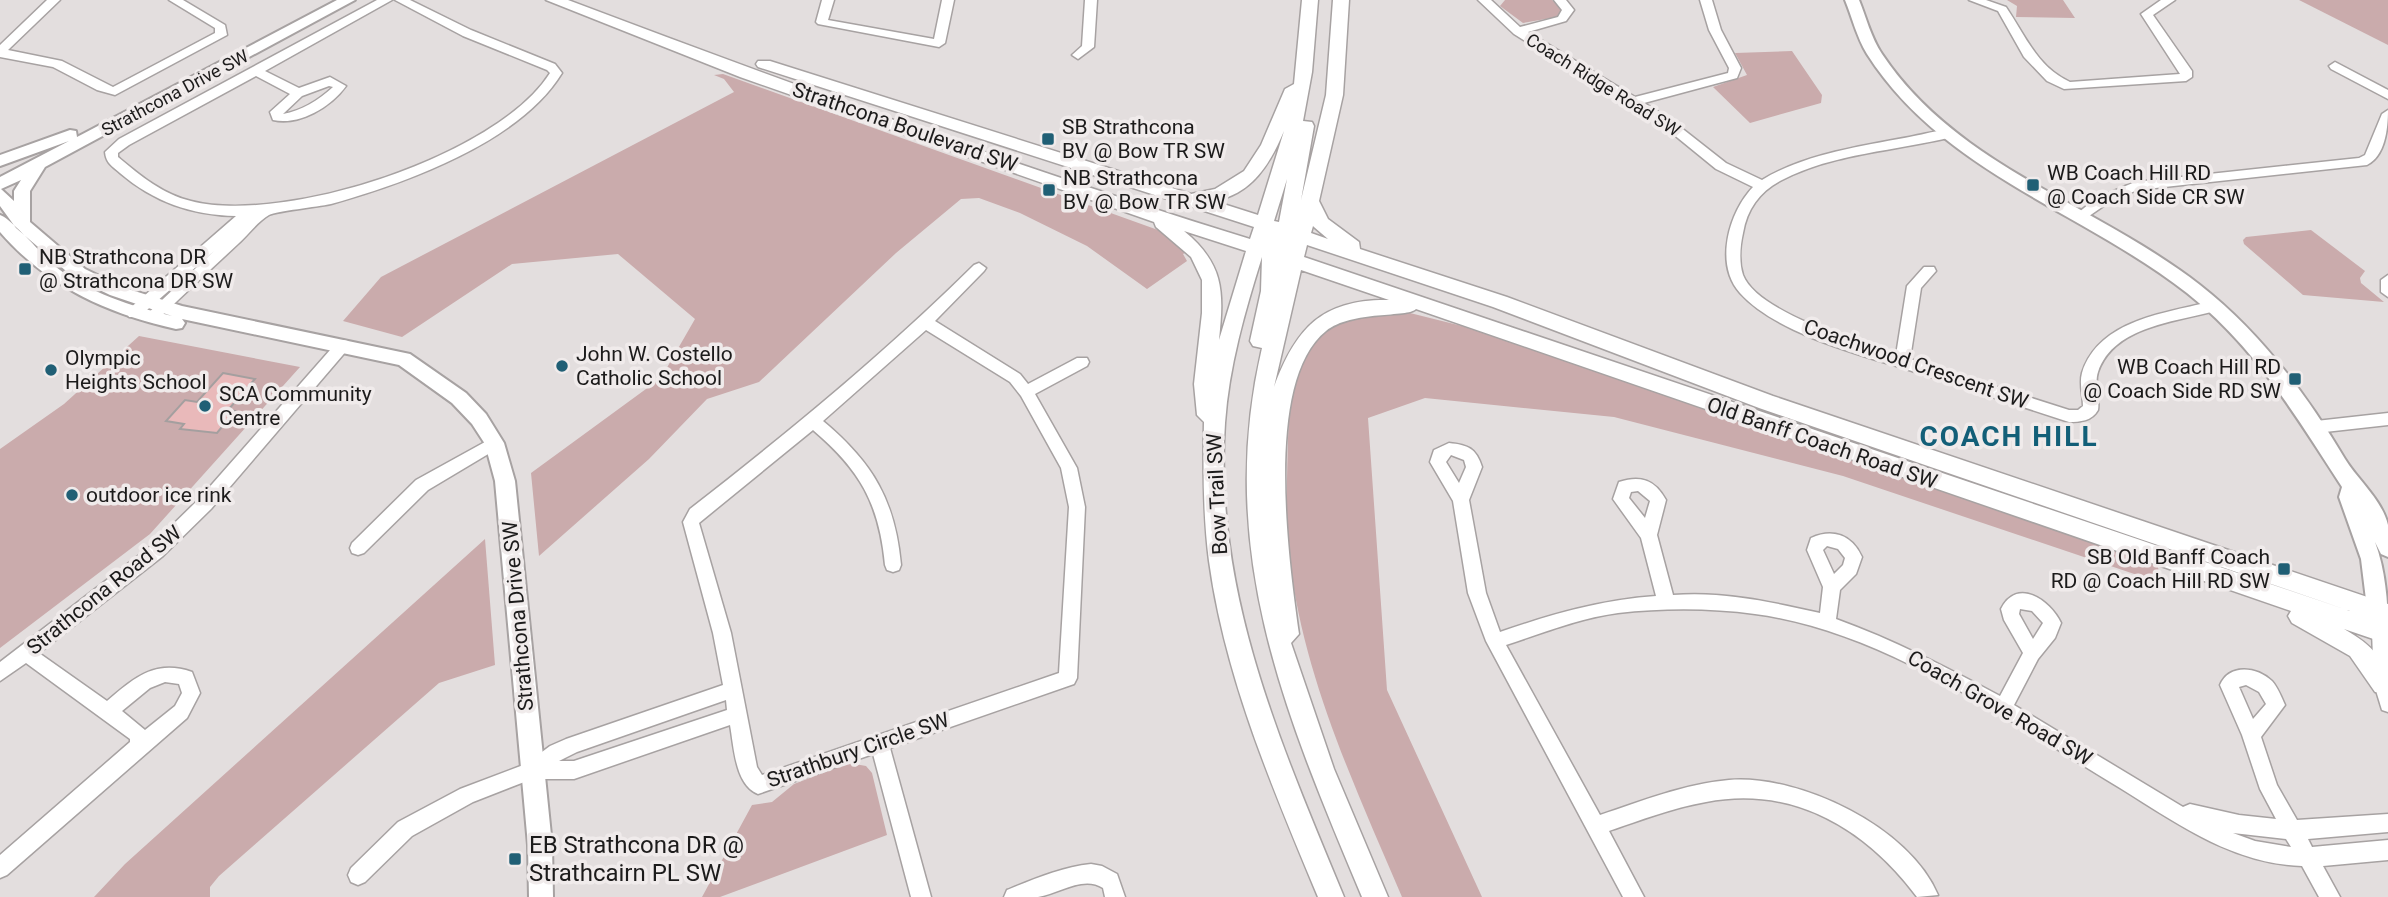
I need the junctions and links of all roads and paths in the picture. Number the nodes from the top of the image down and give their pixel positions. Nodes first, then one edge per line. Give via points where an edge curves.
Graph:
1 (54, 0) edge
2 (175, 0) edge
3 (327, 0) edge
4 (348, 0) edge
5 (386, 0) edge
6 (401, 0) edge
7 (554, 0) edge
8 (591, 0) edge
9 (828, 0) edge
10 (948, 0) edge
11 (1091, 0) edge
12 (1310, 0) edge
13 (1341, 0) edge
14 (1484, 0) edge
15 (1560, 0) edge
16 (1706, 0) edge
17 (1852, 0) edge
18 (1975, 0) edge
19 (2169, 0) edge
20 (1518, 31) junction
21 (0, 53) edge
22 (1078, 55) dead end
23 (1304, 65) junction
24 (2335, 66) dead end
25 (254, 70) junction
26 (298, 93) junction
27 (2388, 95) edge
28 (1636, 101) junction
29 (2388, 114) edge
30 (102, 120) junction
31 (1947, 134) junction
32 (0, 160) edge
33 (44, 161) junction
34 (1023, 168) junction
35 (0, 174) edge
36 (0, 184) edge
37 (1763, 186) junction
38 (0, 194) edge
39 (1188, 199) junction
40 (1310, 201) junction
41 (249, 212) junction
42 (265, 212) junction
43 (1153, 215) junction
44 (2079, 218) junction
45 (0, 221) edge
46 (22, 224) junction
47 (1280, 242) junction
48 (1378, 261) junction
49 (979, 268) dead end
50 (1929, 271) dead end
51 (2388, 280) edge
52 (2388, 292) edge
53 (2213, 306) junction
54 (149, 310) junction
55 (1451, 315) junction
56 (925, 322) junction
57 (339, 351) junction
58 (1083, 362) dead end
59 (1902, 363) junction
60 (1027, 392) junction
61 (1766, 402) junction
62 (2388, 419) edge
63 (813, 421) junction
64 (2316, 427) junction
65 (494, 443) junction
66 (1211, 443) junction
67 (2352, 486) junction
68 (1461, 500) dead end
69 (1649, 535) dead end
70 (358, 548) dead end
71 (2388, 548) edge
72 (893, 565) dead end
73 (2193, 568) junction
74 (1832, 587) dead end
75 (1666, 602) junction
76 (2384, 622) edge
77 (1827, 624) junction
78 (1495, 641) junction
79 (26, 653) junction
80 (2032, 653) dead end
81 (0, 673) edge
82 (734, 689) junction
83 (2386, 694) edge
84 (2004, 706) junction
85 (109, 711) junction
86 (739, 714) junction
87 (1307, 732) junction
88 (2251, 735) dead end
89 (879, 743) junction
90 (140, 745) junction
91 (532, 770) junction
92 (2167, 805) junction
93 (2388, 823) edge
94 (1596, 827) junction
95 (2292, 831) junction
96 (2388, 850) edge
97 (2306, 855) junction
98 (0, 868) edge
99 (358, 875) dead end
100 (1928, 895) dead end
101 (541, 897) edge
102 (920, 897) edge
103 (1014, 897) edge
104 (1115, 897) edge
105 (1331, 897) edge
106 (1375, 897) edge
107 (1634, 897) edge
108 (2330, 897) edge

1 - 21 street
2 - 21 street via 221,27 221,35 115,91 65,67
3 - 30 street, Strathcona Drive SW
4 - 33 street, Strathcona Drive SW
5 - 25 street
6 - 42 street via 556,73 512,120 408,175 357,194
7 - 34 main road, Strathcona Boulevard SW via 644,37
8 - 39 main road, Strathcona Boulevard SW via 814,80
9 - 10 street via 822,22 939,43
11 - 22 street via 1088,47
12 - 23 main road, Bow Trail SW
13 - 40 main road, Bow Trail SW via 1338,79
14 - 20 street, Coach Ridge Road SW
15 - 20 street via 1568,10 1562,19
16 - 28 street via 1735,68 1733,75
17 - 31 street via 1863,36 1881,62
18 - 19 street via 2002,9 2028,54 2051,78 2075,87 2187,76 2147,14
20 - 28 street, Coach Ridge Road SW
23 - 39 main road via 1248,180 1227,194
23 - 47 main road, Bow Trail SW via 1290,138
23 - 47 main road via 1307,118
24 - 27 street
25 - 26 street
25 - 41 street via 111,152 117,165 155,194 191,205
26 - 26 street via 276,117 296,116 341,86 330,81
28 - 37 street, Coach Ridge Road SW via 1709,158
29 - 44 street via 2370,158 2362,162 2135,186
30 - 32 street
30 - 35 street, Strathcona Drive SW
31 - 37 street, Coachwood Crescent SW via 1805,166
31 - 44 street via 2009,178
33 - 36 street, Strathcona Drive SW
33 - 46 street via 22,191
34 - 43 main road, Strathcona Boulevard SW
34 - 47 main road
37 - 59 street, Coachwood Crescent SW via 1741,215 1735,238 1735,270 1742,285 1805,327
38 - 46 street, Strathcona Drive SW
39 - 47 main road, Strathcona Boulevard SW
40 - 47 main road, Bow Trail SW
40 - 48 main road via 1320,223 1337,239
41 - 42 street
41 - 54 street
42 - 54 street
43 - 47 main road, Strathcona Boulevard SW
43 - 66 main road via 1198,253 1211,280 1204,384
44 - 53 street via 2171,272
45 - 54 street, Strathcona Drive SW via 55,274 89,294
46 - 54 street, Strathcona Drive SW via 79,273
47 - 48 main road, Old Banff Coach Road SW
47 - 55 main road, Old Banff Coach Road SW
47 - 61 main road
47 - 66 main road, Bow Trail SW via 1226,349
47 - 87 main road, Bow Trail SW via 1255,495 1271,623
48 - 61 main road, Old Banff Coach Road SW
49 - 56 street
50 - 59 street via 1914,286
51 - 52 street
53 - 59 street, Coachwood Crescent SW via 2141,327 2113,341 2098,354 2089,375 2092,406 2081,416
53 - 64 street via 2280,378
54 - 57 street, Strathcona Drive SW
55 - 73 main road, Old Banff Coach Road SW
55 - 87 main road via 1382,306 1346,313 1317,327 1292,363 1278,426 1275,494 1280,581
56 - 60 street, Strathbury Circle SW via 998,365
56 - 63 street, Strathbury Circle SW
57 - 65 street, Strathcona Drive SW via 396,370 417,371 448,389 470,408
57 - 79 street, Strathcona Road SW via 205,504 157,551
58 - 60 street
60 - 89 street, Strathbury Circle SW via 1069,468 1076,494 1068,678
61 - 76 main road, Old Banff Coach Road SW
62 - 64 street
63 - 72 street via 855,457 878,496 891,536
63 - 82 street, Strathbury Circle SW via 691,522
64 - 67 street
65 - 70 street via 422,485
65 - 91 street, Strathcona Drive SW via 505,481
66 - 105 main road, Bow Trail SW via 1217,545 1239,652 1272,757
67 - 71 street via 2365,499
67 - 76 street via 2349,497 2371,559
68 - 78 street via 1477,593
69 - 75 street
73 - 76 main road, Old Banff Coach Road SW
73 - 83 main road via 2343,638 2372,664
74 - 77 street
75 - 77 street, Coach Grove Road SW via 1755,606
75 - 78 street, Coach Grove Road SW via 1594,611
76 - 83 street
77 - 84 street, Coach Grove Road SW via 1919,659
78 - 94 street
79 - 81 street, Strathcona Road SW
79 - 85 street
80 - 84 street
82 - 86 street, Strathbury Circle SW
82 - 91 street via 573,745
84 - 92 street, Coach Grove Road SW
85 - 90 street via 138,734
85 - 90 street via 156,677 173,674 189,682 190,699 181,712
86 - 89 street, Strathbury Circle SW via 748,770 758,785
86 - 91 street via 574,770
87 - 106 main road, Bow Trail SW
88 - 95 street via 2269,789
89 - 102 street
90 - 98 street
91 - 99 street via 467,795 405,829
91 - 101 street, Strathcona Drive SW
92 - 95 street, Coach Grove Road SW via 2238,827
92 - 97 street, Coach Grove Road SW via 2217,836 2246,847 2278,855
93 - 95 street, Coach Grove Road SW
94 - 100 street via 1712,791 1745,788 1785,794 1834,813 1882,843
94 - 107 street
95 - 97 street
96 - 97 street, Coach Grove Road SW
97 - 108 street
103 - 104 street via 1077,875 1098,873 1110,881

